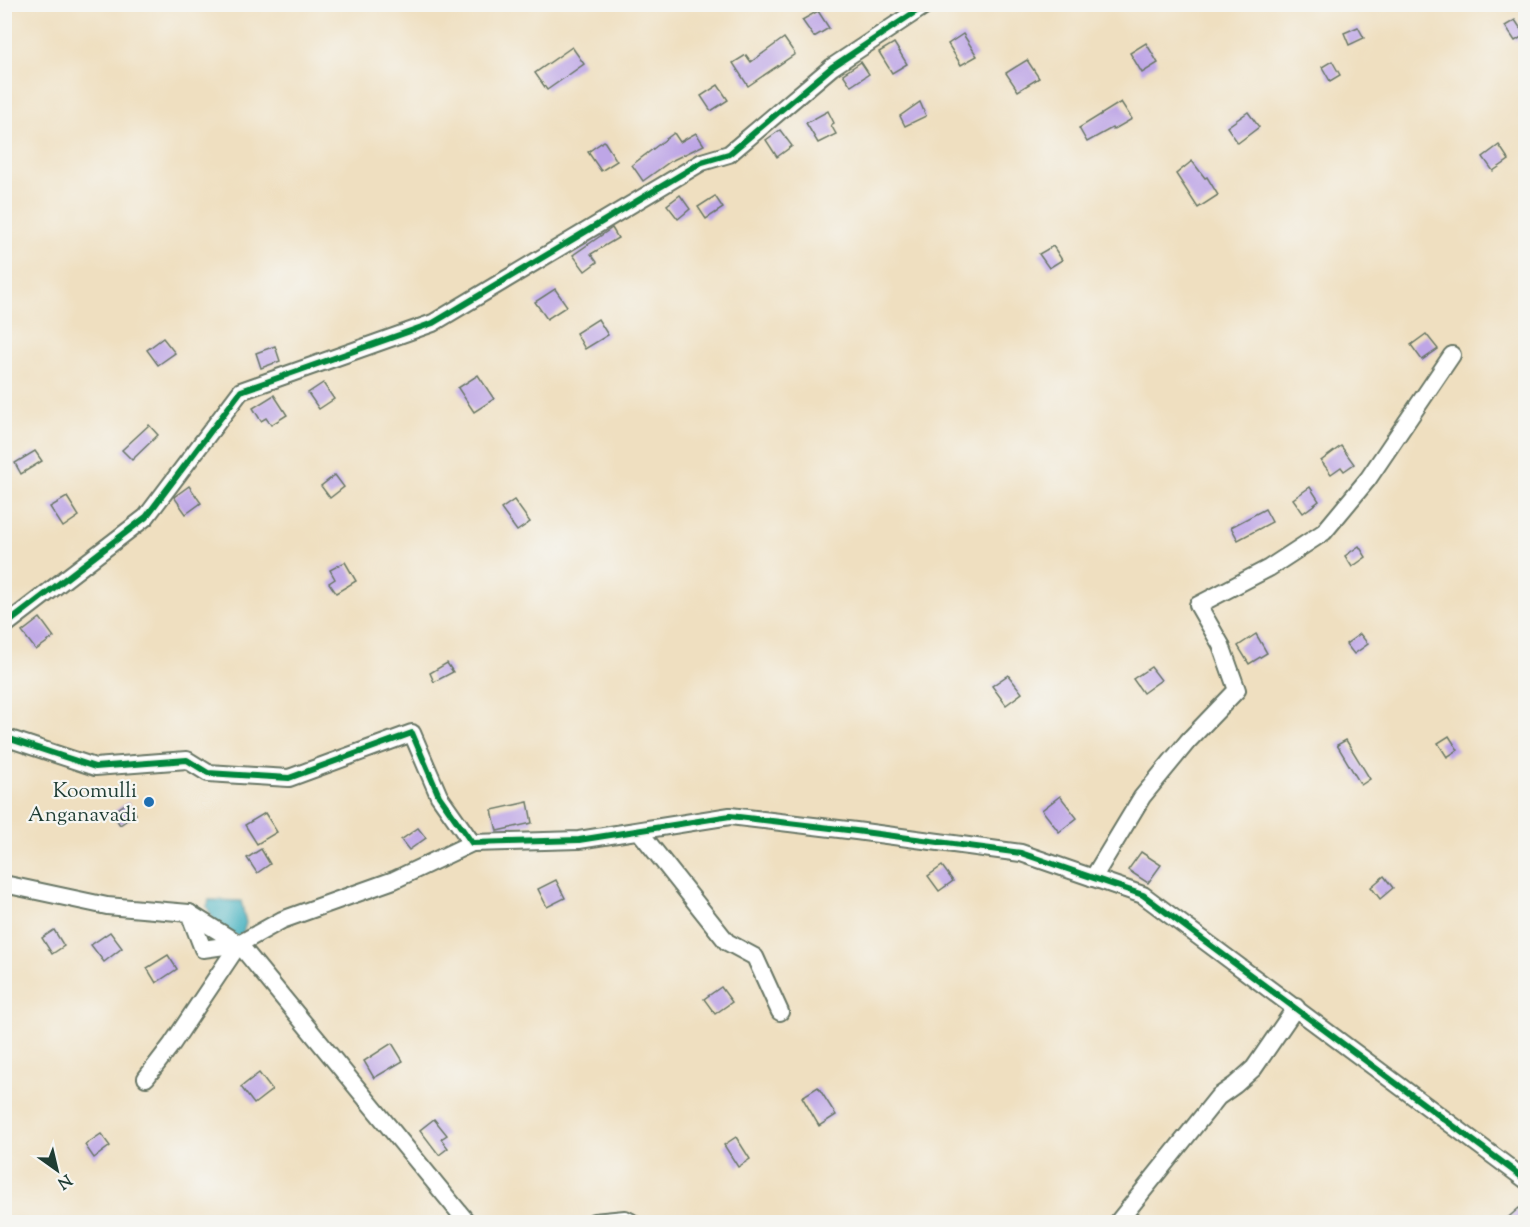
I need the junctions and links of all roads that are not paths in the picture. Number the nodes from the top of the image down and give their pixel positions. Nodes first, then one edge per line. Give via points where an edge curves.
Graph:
1 (927, 4) edge
2 (1452, 355) dead end
3 (4, 626) edge
4 (4, 736) edge
5 (639, 831) junction
6 (472, 843) junction
7 (1093, 878) junction
8 (4, 884) edge
9 (239, 944) junction
10 (1296, 1007) junction
11 (780, 1012) dead end
12 (146, 1078) dead end
13 (1526, 1180) edge
14 (466, 1222) edge
15 (594, 1222) edge
16 (631, 1222) edge
17 (1118, 1222) edge

1 - 3 street via 832,67 729,154 702,162 433,323 241,391 146,517
2 - 7 street via 1368,478 1324,532 1269,568 1198,605 1221,645 1236,690 1142,797
4 - 6 street via 95,767 187,760 208,773 289,778 412,733 439,796
5 - 6 street via 579,840
5 - 7 street via 730,816 1021,853
5 - 11 street via 728,942 755,957
6 - 9 street via 394,880 282,920
7 - 10 street via 1143,895
8 - 9 street via 107,906 189,913 203,949
9 - 12 street
9 - 14 street
10 - 13 street
10 - 17 street via 1254,1068 1218,1097
15 - 16 street

